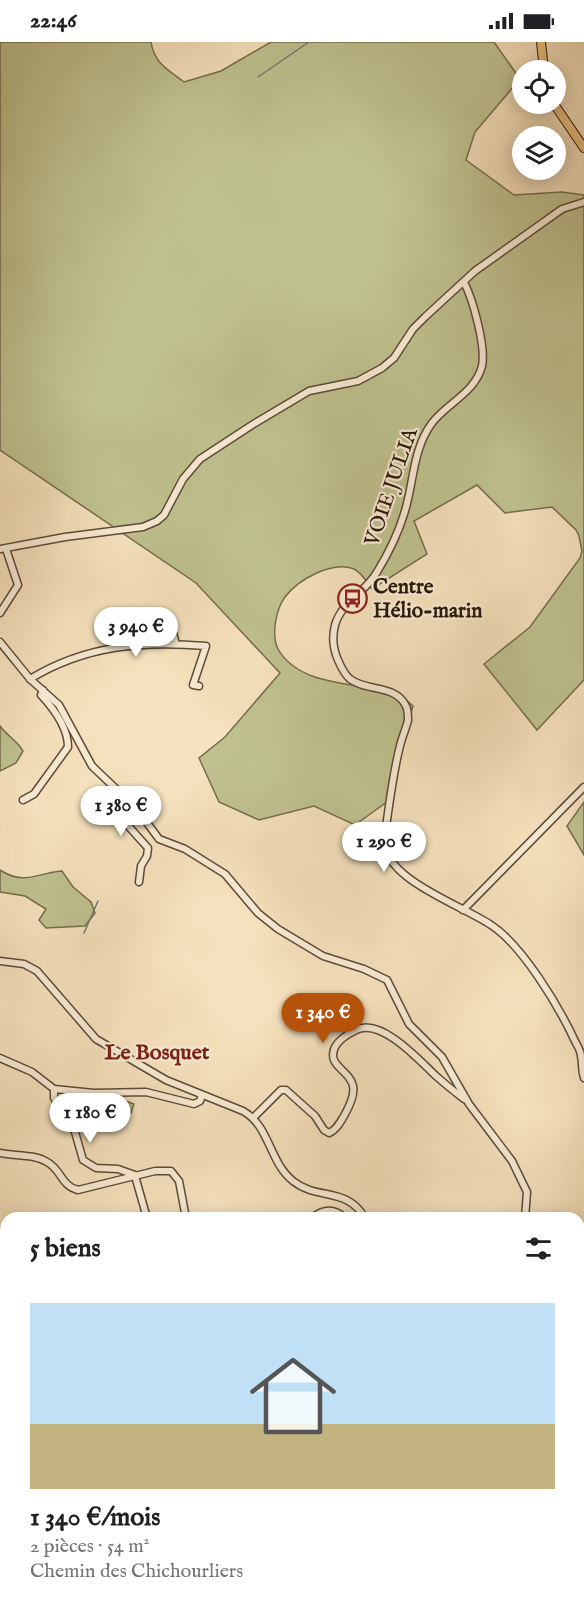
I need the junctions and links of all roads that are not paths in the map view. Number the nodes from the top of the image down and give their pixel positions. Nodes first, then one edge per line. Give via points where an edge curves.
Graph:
1 (541, 42) edge
2 (543, 60) edge
3 (561, 114) edge
4 (584, 148) edge
5 (584, 201) edge
6 (464, 282) junction
7 (3, 549) edge
8 (0, 613) edge
9 (168, 615) dead end
10 (0, 642) edge
11 (176, 644) junction
12 (30, 679) junction
13 (200, 686) dead end
14 (43, 690) junction
15 (584, 787) edge
16 (22, 800) dead end
17 (136, 808) junction
18 (139, 882) dead end
19 (463, 910) junction
20 (0, 961) edge
21 (0, 1058) edge
22 (584, 1078) edge
23 (54, 1089) junction
24 (202, 1095) junction
25 (469, 1104) junction
26 (254, 1117) junction
27 (0, 1153) edge
28 (135, 1176) junction
29 (145, 1212) edge
30 (185, 1212) edge
31 (360, 1212) edge
32 (525, 1212) edge

1 - 2 main road
3 - 4 main road
5 - 6 street via 562,209
6 - 7 street via 413,329 394,358 382,368 358,381 309,392 200,459 157,521 143,527
6 - 19 street, VOIE JULIA via 480,339 482,365 472,386 431,424 413,468 405,514 389,550 376,575 341,612 333,641 334,653 347,677 396,695 408,712 384,840 387,857 400,873
7 - 8 street via 18,585
9 - 11 street
10 - 12 street
11 - 12 street via 95,651 75,656
11 - 13 street via 206,646 193,685
12 - 14 street
14 - 16 street via 40,695 55,710 68,747 34,794
14 - 17 street via 63,709 96,771
15 - 19 street
17 - 18 street via 122,819 148,848
17 - 25 street via 159,839 185,849 225,874 269,923 323,956 387,980 409,1024 442,1057
19 - 22 street, VOIE JULIA via 504,934 519,952 560,1010 582,1055
20 - 24 street via 33,968 96,1039 166,1080
21 - 23 street via 32,1072
23 - 24 street via 146,1092 194,1104
23 - 28 street via 54,1098 75,1132 83,1160 96,1168 118,1169
24 - 26 street
25 - 26 street via 406,1047 376,1029 360,1028 346,1035 334,1049 334,1062 353,1086 348,1109 333,1131 324,1130 315,1116 286,1090 281,1090
25 - 32 street via 519,1174 527,1192
26 - 31 street via 282,1171 295,1183 352,1202
27 - 28 street via 48,1162 66,1184 78,1190
28 - 29 street
28 - 30 street via 171,1171 179,1181

